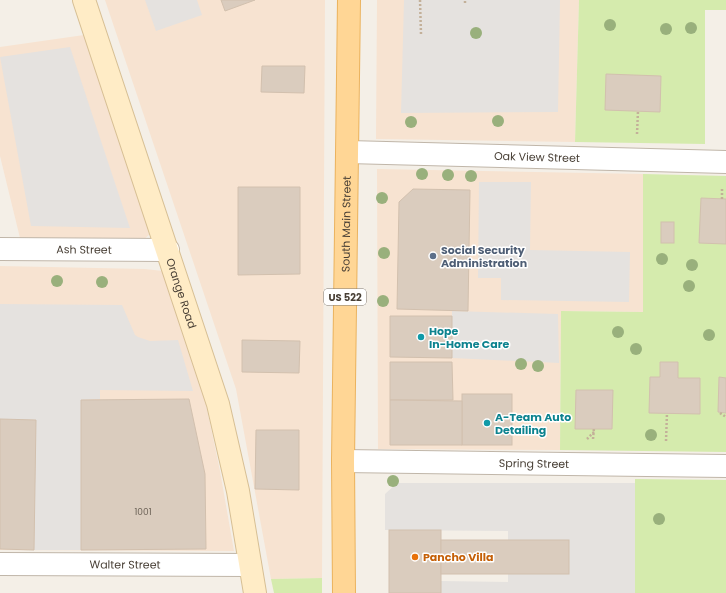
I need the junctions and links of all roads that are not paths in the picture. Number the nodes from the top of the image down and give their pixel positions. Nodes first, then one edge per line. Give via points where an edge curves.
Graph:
1 (84, 0) edge
2 (349, 0) edge
3 (348, 152) junction
4 (726, 162) edge
5 (0, 249) edge
6 (168, 250) junction
7 (343, 461) junction
8 (726, 466) edge
9 (0, 564) edge
10 (250, 565) junction
11 (255, 593) edge
12 (344, 593) edge

1 - 6 main road, Orange Road
2 - 3 main road, South Main Street / US 522
3 - 4 street, Oak View Street
3 - 7 main road, South Main Street / US 522
5 - 6 street, Ash Street
6 - 10 main road, Orange Road via 218,404 238,491
7 - 8 street, Spring Street
7 - 12 main road, South Main Street / US 522
9 - 10 street, Walter Street
10 - 11 main road, Orange Road

